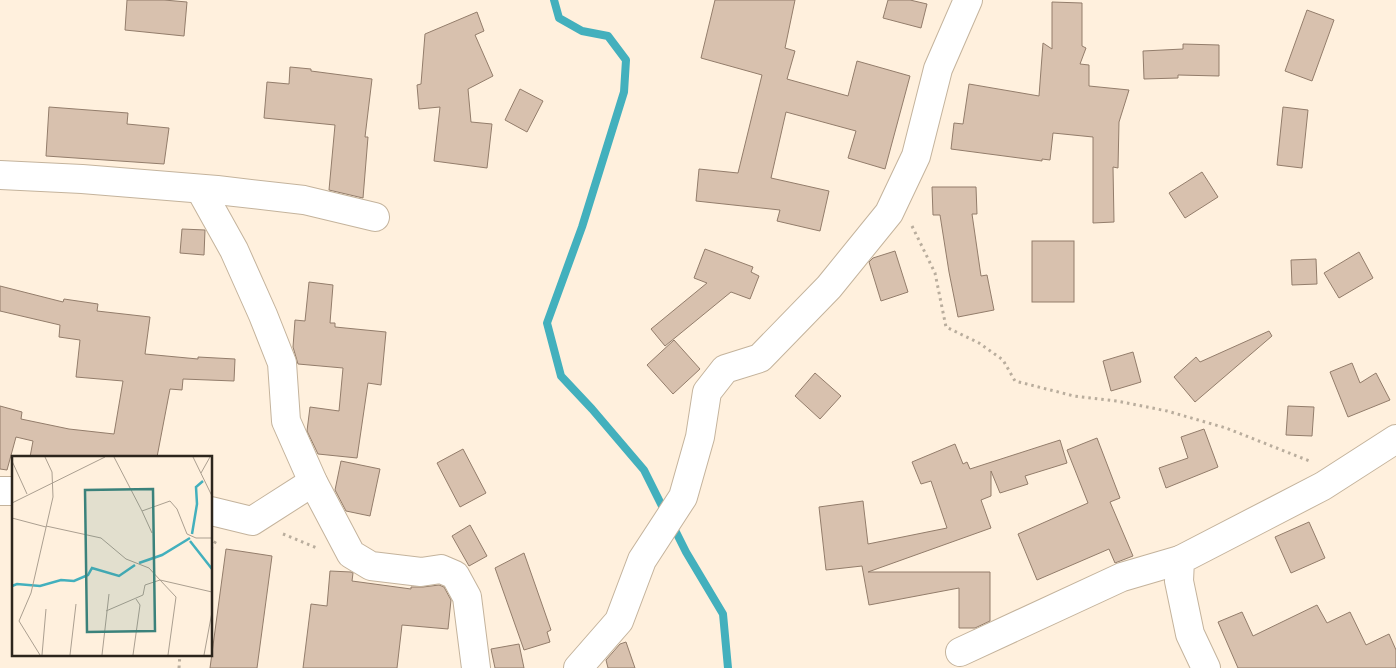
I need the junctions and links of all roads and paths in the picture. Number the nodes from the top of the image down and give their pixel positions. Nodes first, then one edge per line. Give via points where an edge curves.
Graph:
1 (968, 0) edge
2 (0, 175) edge
3 (200, 189) junction
4 (897, 197) junction
5 (375, 217) dead end
6 (1396, 439) edge
7 (1341, 474) junction
8 (313, 482) junction
9 (212, 512) edge
10 (1180, 560) junction
11 (960, 652) dead end
12 (476, 668) edge
13 (578, 668) edge
14 (1206, 668) edge

1 - 4 street via 938,70 916,156
2 - 3 street
3 - 5 street via 304,200
3 - 8 street via 234,250 282,363 286,421
4 - 7 path via 935,273 946,327 979,343 1003,360 1015,381 1074,396 1117,401 1184,416 1226,428
4 - 13 street via 889,213 830,287 760,358 725,369 707,392 700,437 683,496 642,560 620,621
6 - 7 street
7 - 10 street
8 - 9 street via 252,521
8 - 12 street via 351,554 371,566 420,572 440,570 455,575 467,597
10 - 11 street via 1122,577
10 - 14 street via 1179,581 1190,634

